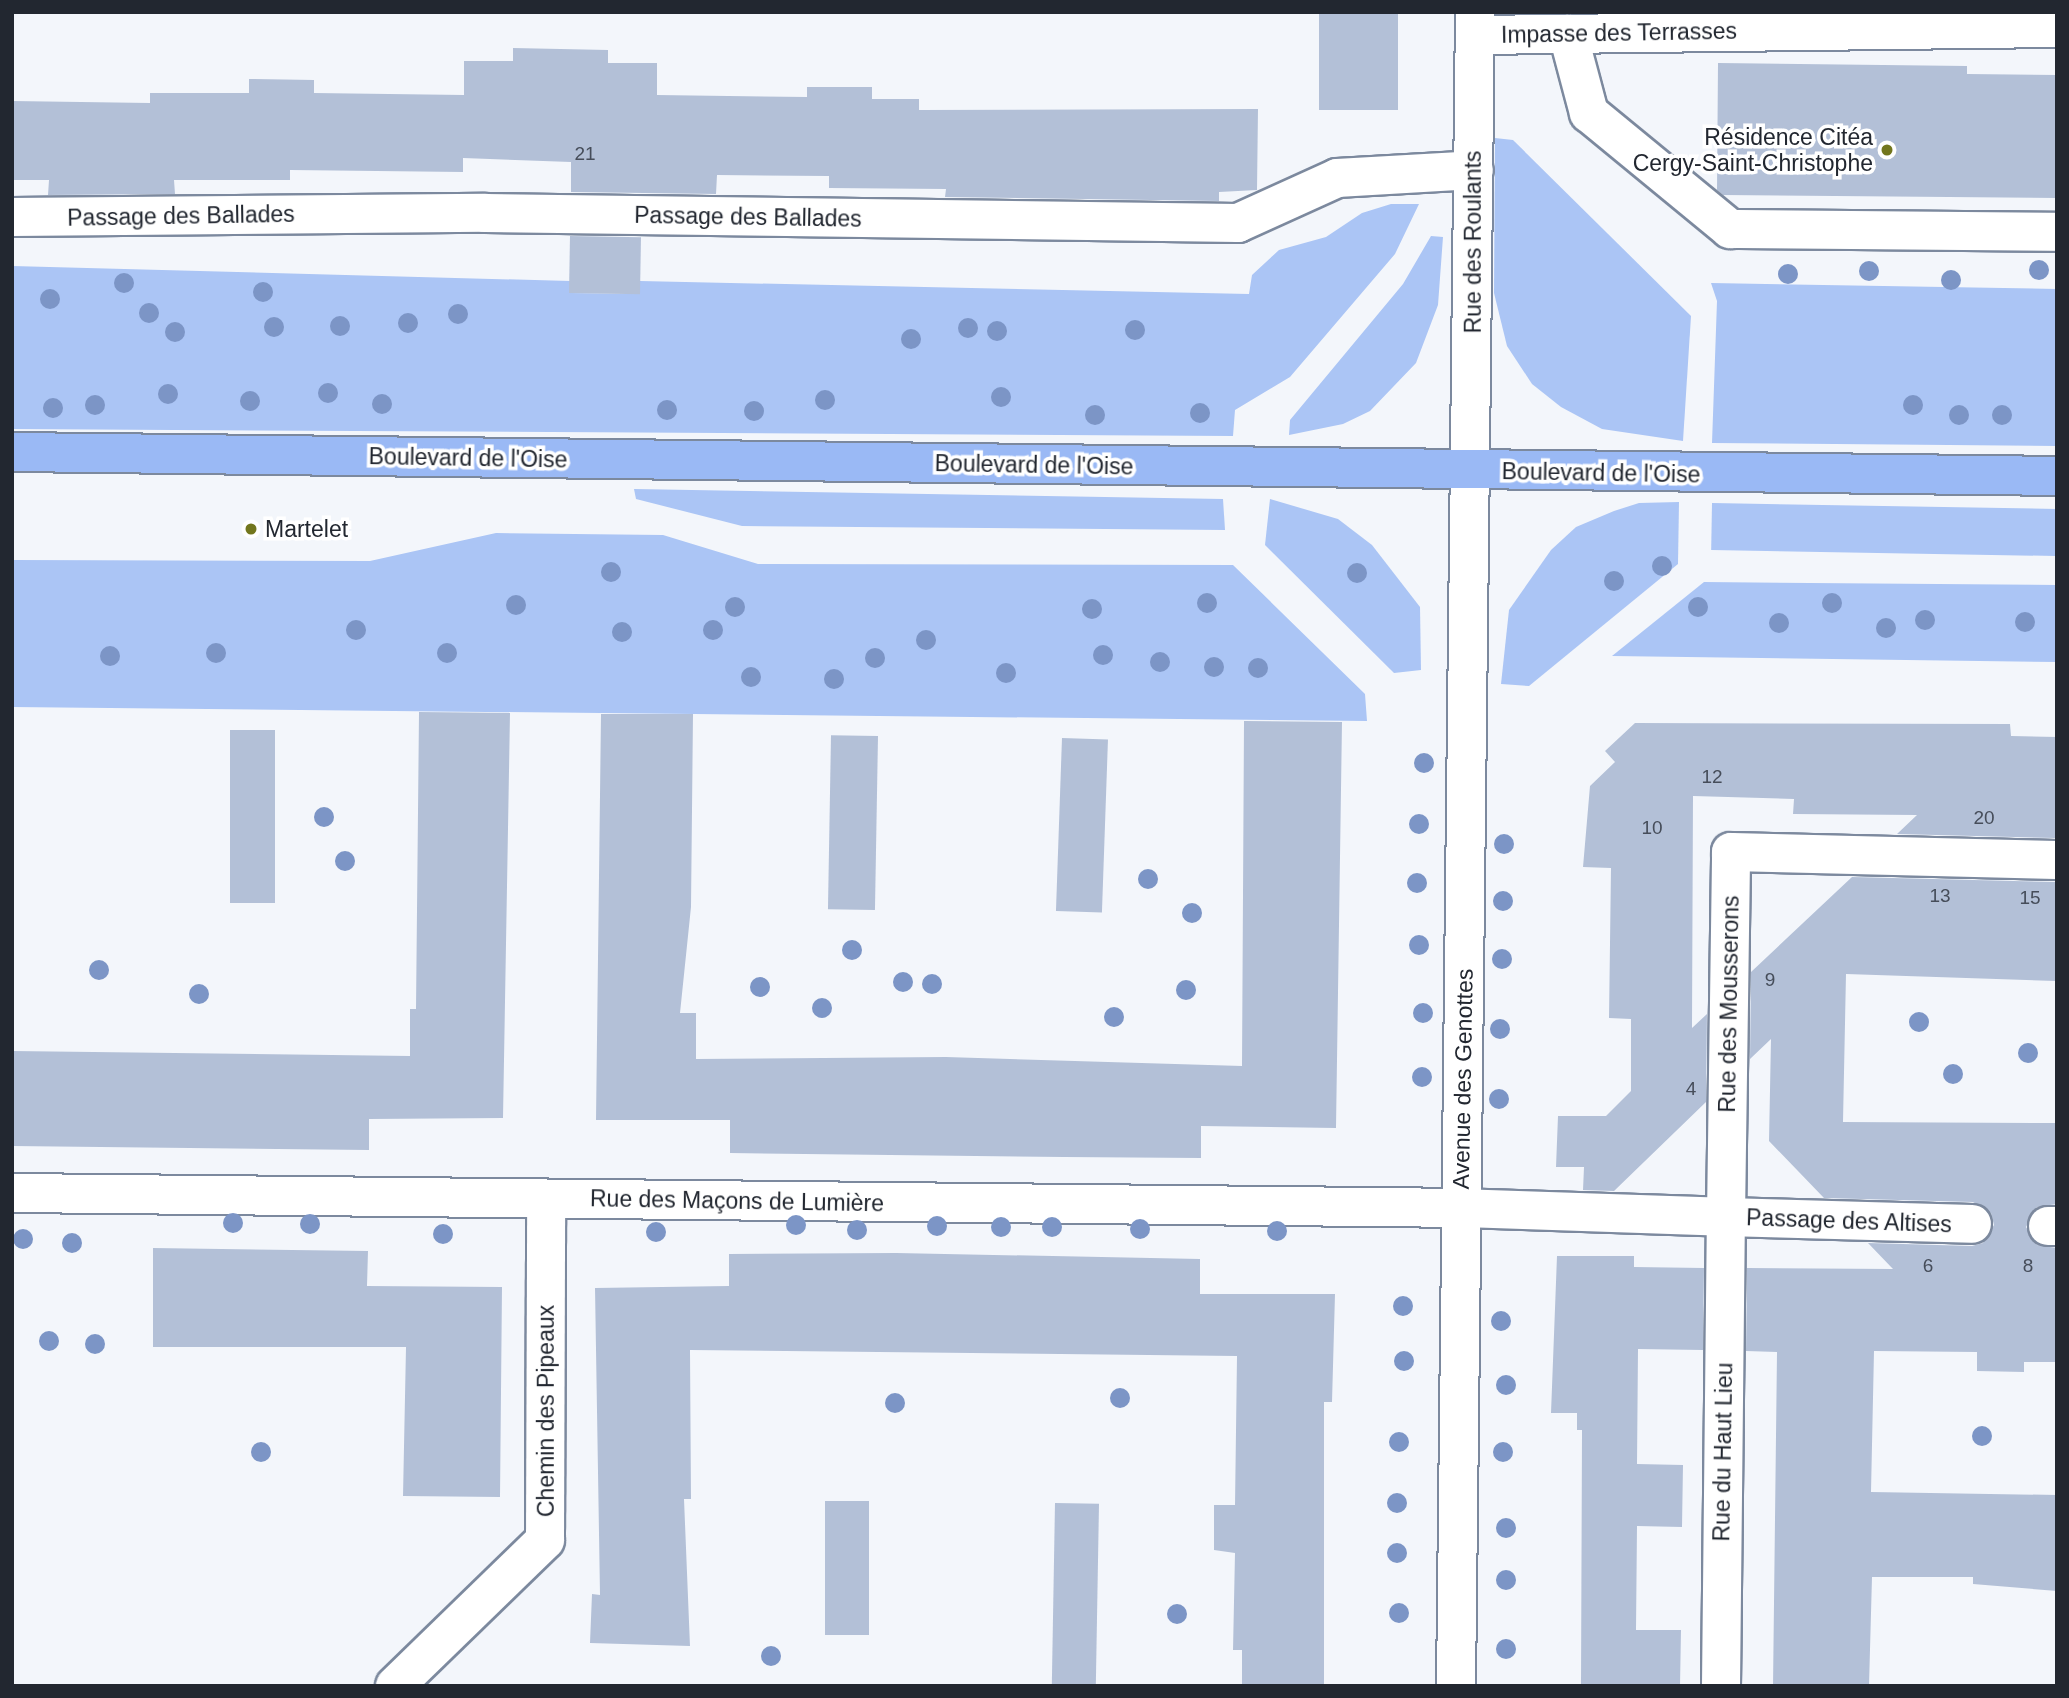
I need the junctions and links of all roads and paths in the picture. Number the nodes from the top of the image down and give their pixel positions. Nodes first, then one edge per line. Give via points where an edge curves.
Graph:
1 (1475, 24) edge
2 (2057, 28) edge
3 (1568, 34) junction
4 (1474, 170) junction
5 (12, 217) edge
6 (2057, 232) edge
7 (12, 452) edge
8 (1472, 472) junction
9 (2057, 476) edge
10 (2057, 860) edge
11 (12, 1193) edge
12 (546, 1199) junction
13 (1461, 1208) junction
14 (1726, 1217) junction
15 (1972, 1224) dead end
16 (395, 1686) edge
17 (1456, 1686) edge
18 (1721, 1686) edge

1 - 3 street, Impasse des Terrasses
1 - 4 street, Rue des Roulants
2 - 3 street, Impasse des Terrasses
3 - 6 street via 1589,113 1730,229
4 - 5 street, Passage des Ballades via 1337,178 1238,223 485,213
4 - 8 street, Rue des Roulants
7 - 8 main road, Boulevard de l'Oise
8 - 9 main road, Boulevard de l'Oise
8 - 13 street, Avenue des Genottes
10 - 14 street, Rue des Mousserons via 1731,852
11 - 12 street, Rue des Maçons de Lumière
12 - 13 street, Rue des Maçons de Lumière
12 - 16 street, Chemin des Pipeaux via 545,1540
13 - 14 street
13 - 17 street, Avenue des Genottes
14 - 15 street, Passage des Altises
14 - 18 street, Rue du Haut Lieu

